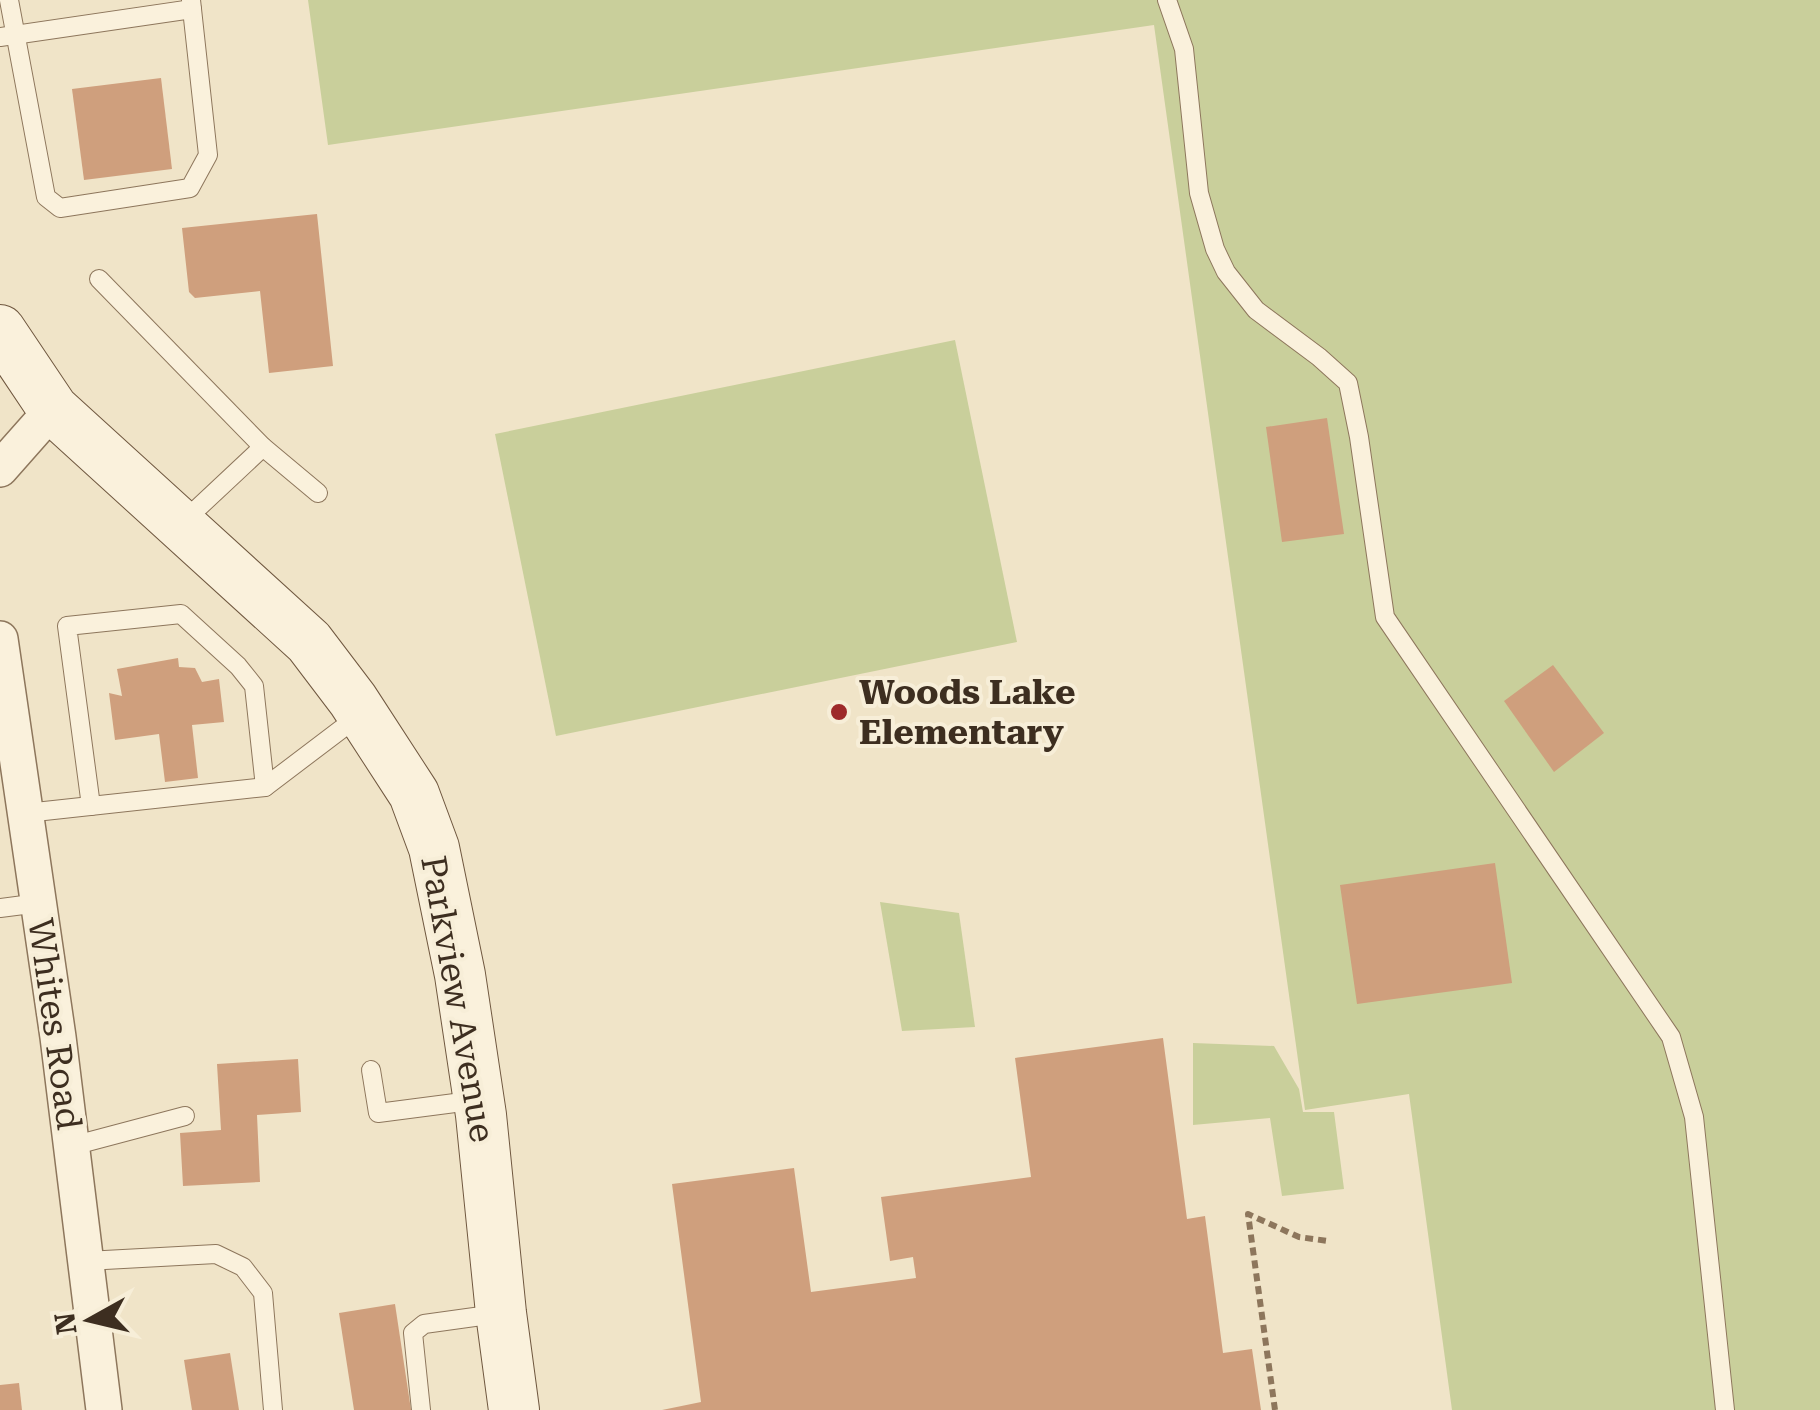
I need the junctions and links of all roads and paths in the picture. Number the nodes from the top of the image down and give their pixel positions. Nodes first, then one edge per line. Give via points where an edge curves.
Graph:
1 (9, 0) edge
2 (1167, 0) edge
3 (192, 4) edge
4 (7, 36) edge
5 (100, 280) dead end
6 (0, 330) edge
7 (53, 409) junction
8 (263, 447) junction
9 (0, 469) edge
10 (318, 493) dead end
11 (180, 525) junction
12 (1, 651) edge
13 (362, 714) junction
14 (265, 787) junction
15 (91, 806) junction
16 (26, 813) junction
17 (40, 902) junction
18 (0, 908) edge
19 (371, 1070) dead end
20 (478, 1100) junction
21 (185, 1116) dead end
22 (72, 1146) junction
23 (1328, 1241) dead end
24 (86, 1261) junction
25 (501, 1313) junction
26 (104, 1410) edge
27 (274, 1410) edge
28 (421, 1410) edge
29 (514, 1410) edge
30 (1275, 1410) edge
31 (1725, 1410) edge

1 - 4 lane
2 - 31 lane via 1184,50 1199,193 1215,250 1256,310 1348,383 1385,617 1671,1036 1694,1117
3 - 4 lane
3 - 4 lane via 208,155 190,188 60,208 46,196
5 - 8 lane
6 - 7 street, Parkview Avenue
7 - 9 street
7 - 11 street, Parkview Avenue
8 - 10 lane
8 - 11 lane
11 - 13 street, Parkview Avenue via 308,642
12 - 16 street, Whites Road
13 - 14 lane
13 - 20 street, Parkview Avenue via 414,794 434,848
14 - 15 lane
14 - 15 lane via 254,686 181,614 67,626
15 - 16 lane
16 - 17 street, Whites Road
17 - 18 lane
17 - 22 street, Whites Road
19 - 20 lane via 378,1113
20 - 25 street, Parkview Avenue
21 - 22 lane
22 - 24 street, Whites Road
23 - 30 path via 1299,1237 1248,1214
24 - 26 street, Whites Road
24 - 27 lane via 216,1254 244,1267 263,1293
25 - 28 lane via 424,1324 413,1333
25 - 29 street, Parkview Avenue

